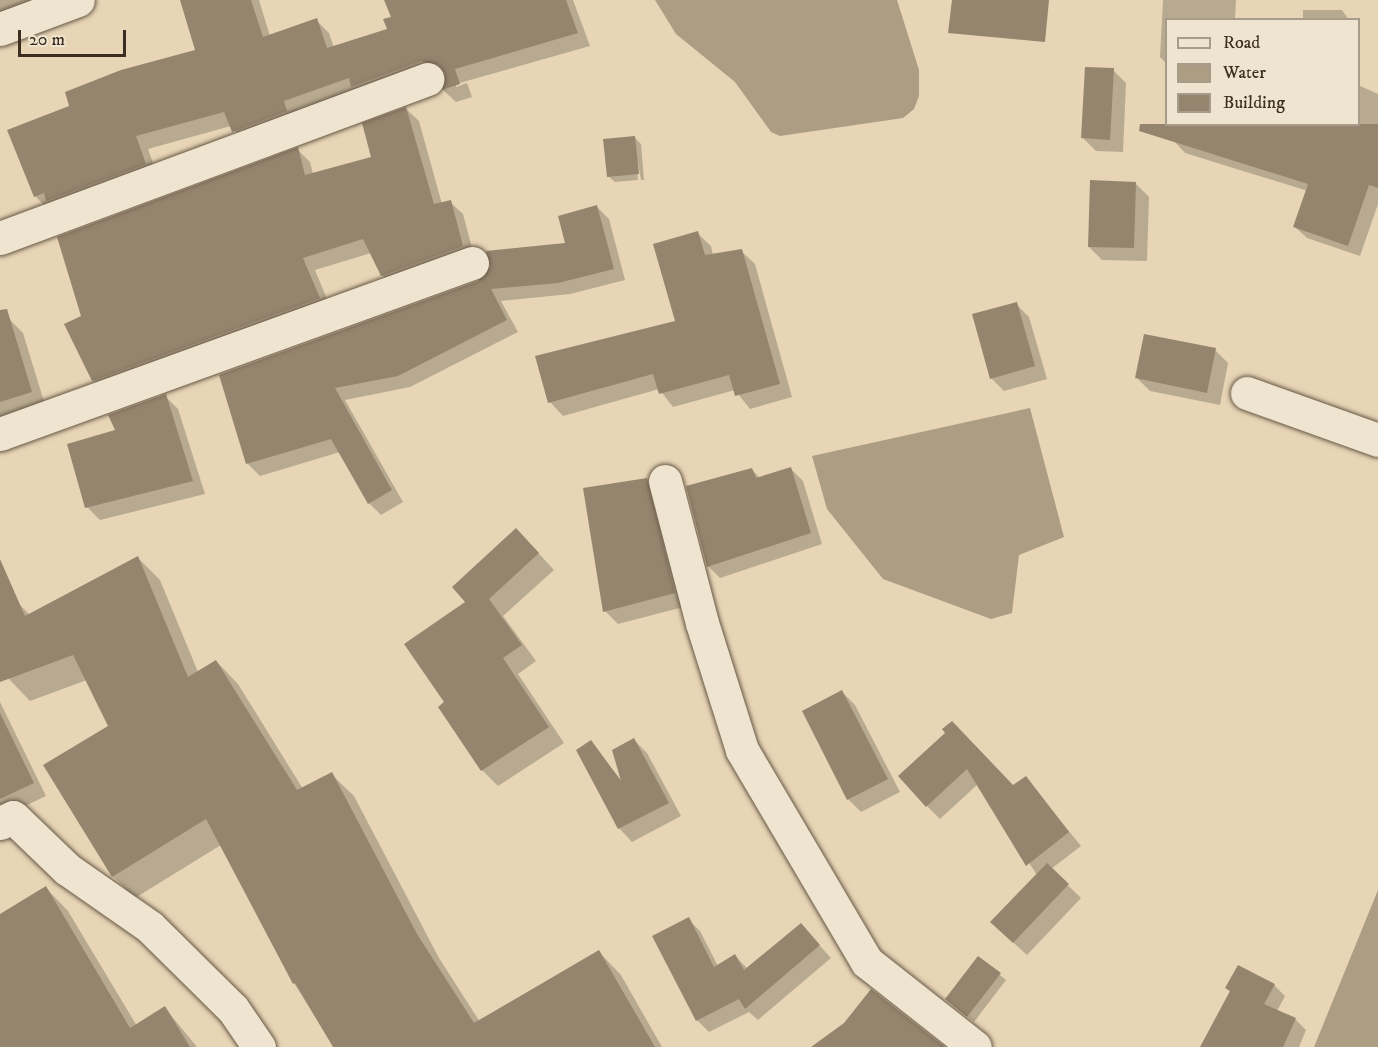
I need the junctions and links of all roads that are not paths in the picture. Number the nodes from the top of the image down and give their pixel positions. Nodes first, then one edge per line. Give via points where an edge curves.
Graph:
1 (78, 0) edge
2 (0, 29) edge
3 (427, 79) dead end
4 (0, 238) edge
5 (472, 263) dead end
6 (1247, 393) dead end
7 (0, 434) edge
8 (1378, 440) edge
9 (665, 481) dead end
10 (0, 823) edge
11 (259, 1047) edge
12 (975, 1047) edge

1 - 2 street
3 - 4 street
5 - 7 street
6 - 8 street
9 - 12 street via 702,622 742,750 867,962
10 - 11 street via 13,817 67,869 150,927 233,1009

